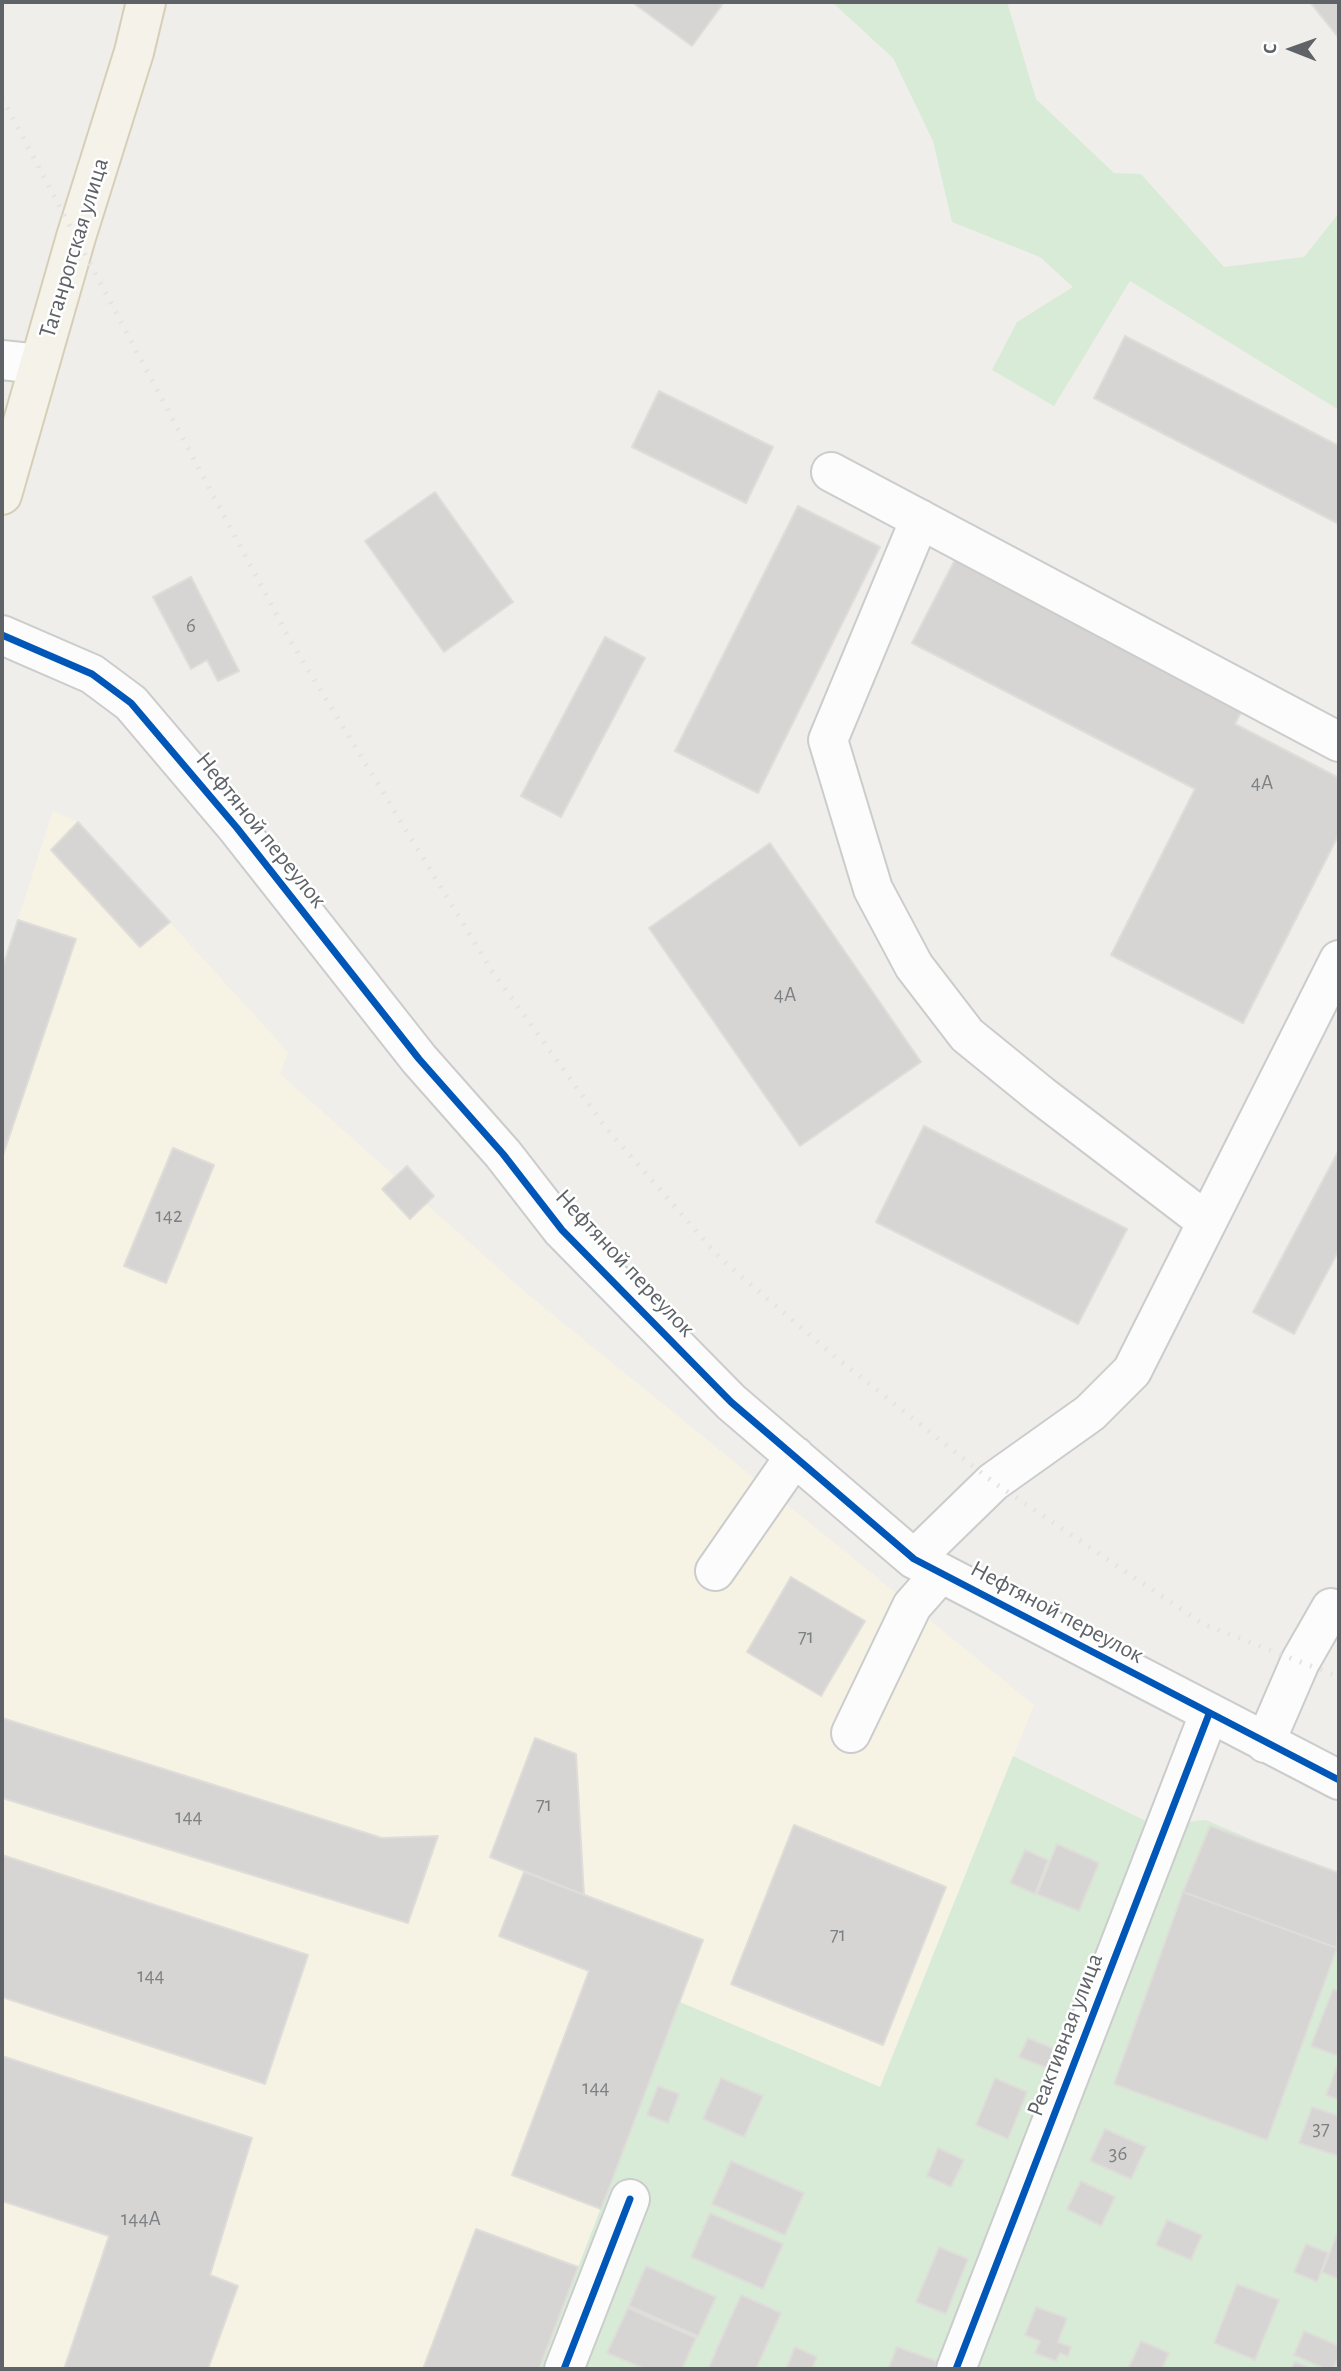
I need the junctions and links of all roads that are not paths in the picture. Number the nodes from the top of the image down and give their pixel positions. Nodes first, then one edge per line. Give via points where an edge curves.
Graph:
1 (146, 2) edge
2 (20, 363) edge
3 (831, 472) dead end
4 (2, 495) edge
5 (920, 519) junction
6 (2, 635) edge
7 (1339, 742) edge
8 (1339, 960) edge
9 (1207, 1222) junction
10 (795, 1456) junction
11 (928, 1566) junction
12 (715, 1571) dead end
13 (1331, 1608) dead end
14 (1209, 1714) junction
15 (851, 1733) dead end
16 (1265, 1743) junction
17 (1339, 1780) edge
18 (629, 2199) dead end
19 (564, 2369) edge
20 (956, 2369) edge

1 - 2 main road, Таганрогская улица via 134,52
2 - 4 main road, Таганрогская улица
3 - 5 street
5 - 7 street
5 - 9 street via 828,740 873,889 914,966 967,1035
6 - 10 street, Нефтяной переулок via 92,674 131,703 562,1230 731,1402
8 - 9 street
9 - 11 street via 1132,1371 1090,1413 993,1482
10 - 11 street, Нефтяной переулок
10 - 12 street
11 - 14 street, Нефтяной переулок
11 - 15 street
13 - 16 street via 1300,1661
14 - 16 street, Нефтяной переулок
14 - 20 street, Реактивная улица
16 - 17 street, Нефтяной переулок
18 - 19 street

